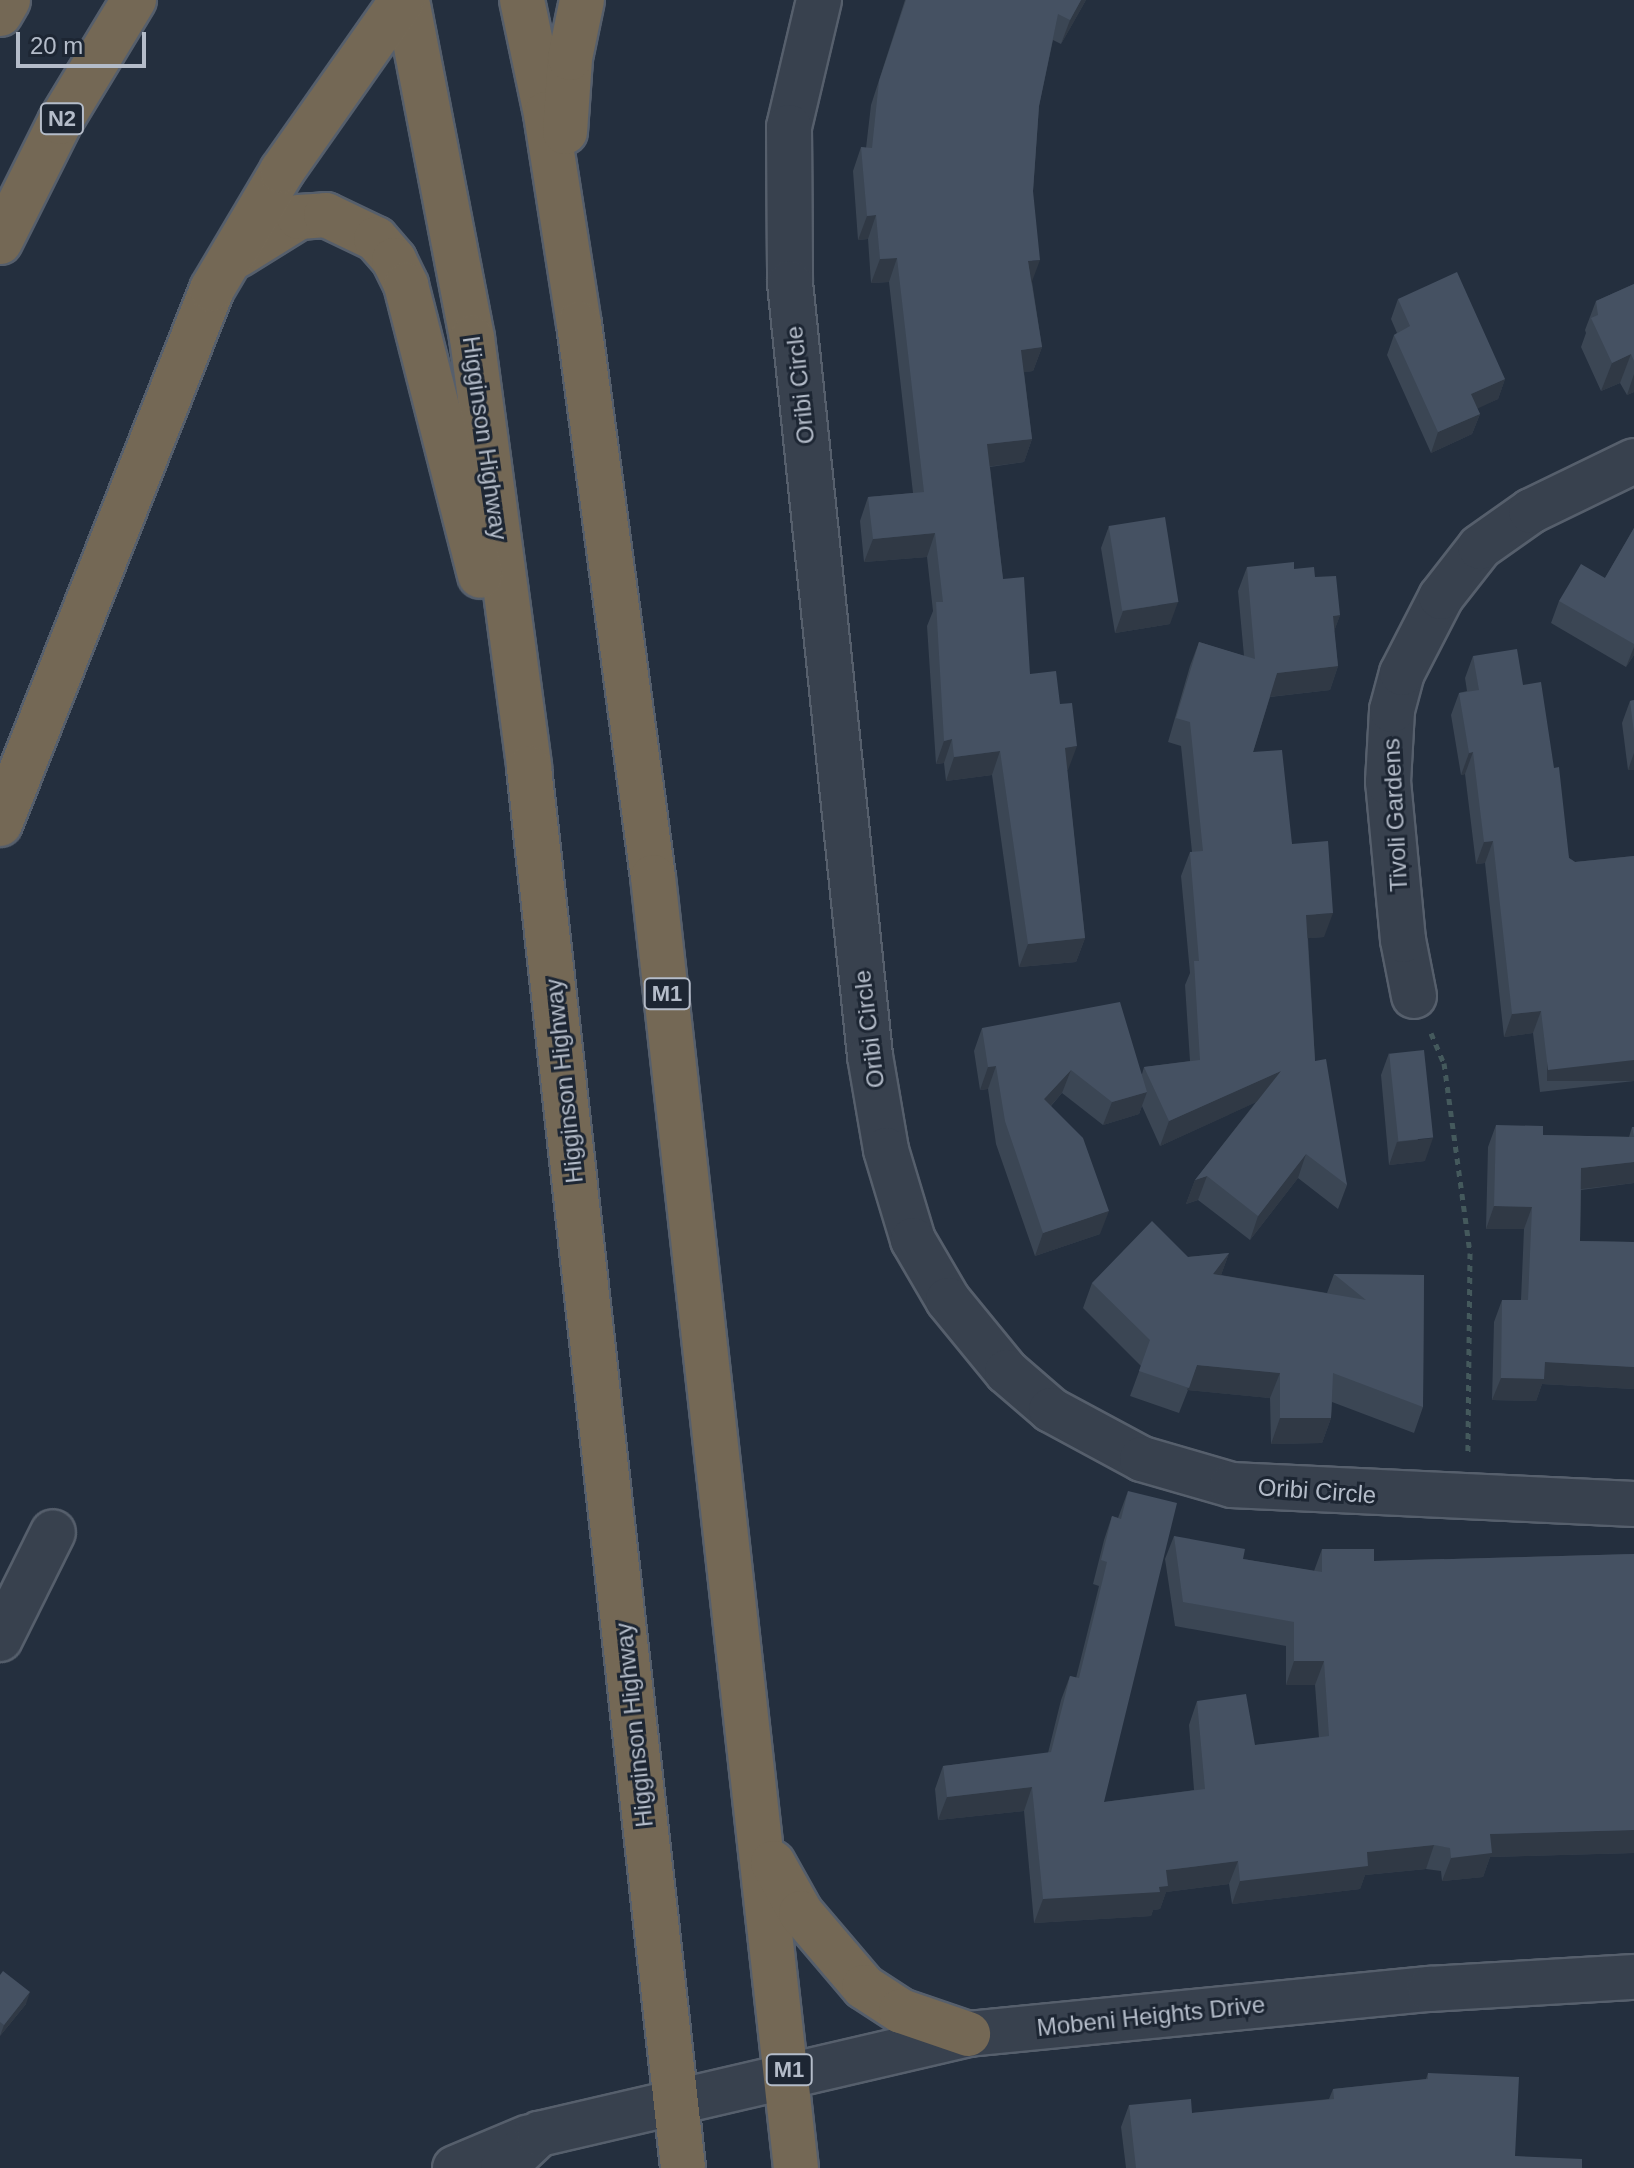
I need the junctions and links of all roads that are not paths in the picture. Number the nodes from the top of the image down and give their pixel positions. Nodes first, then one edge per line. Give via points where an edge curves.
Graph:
1 (8, 0) edge
2 (134, 0) edge
3 (404, 0) edge
4 (522, 0) edge
5 (582, 0) edge
6 (819, 0) edge
7 (0, 14) edge
8 (561, 208) junction
9 (0, 242) edge
10 (226, 265) junction
11 (1634, 461) edge
12 (529, 768) junction
13 (0, 824) edge
14 (1414, 996) road end
15 (1634, 1504) edge
16 (53, 1532) dead end
17 (0, 1639) edge
18 (764, 1847) junction
19 (1634, 1977) edge
20 (968, 2034) junction
21 (789, 2078) junction
22 (675, 2099) junction
23 (539, 2134) junction
24 (455, 2168) edge
25 (503, 2168) edge
26 (683, 2168) edge
27 (796, 2168) edge

1 - 7 highway
2 - 9 highway, N2 via 60,122
3 - 10 highway via 282,171
3 - 12 highway, Higginson Highway via 472,338
4 - 8 highway, M1
5 - 8 highway via 570,58
6 - 15 street, Oribi Circle via 789,127 790,283 870,1056 886,1150 913,1240 948,1300 1007,1372 1051,1410 1142,1459 1232,1485
8 - 18 highway, M1 via 653,877
10 - 12 highway via 271,229 299,217 326,215 376,239 394,260 406,285
10 - 13 highway
11 - 14 street, Tivoli Gardens via 1531,511 1480,547 1441,597 1402,673 1392,710 1388,782 1403,940
12 - 22 highway, Higginson Highway
16 - 17 street
18 - 20 highway via 801,1913 864,1987 901,2011
18 - 21 highway, M1
19 - 20 street, Mobeni Heights Drive via 1430,1989
20 - 21 street, Mobeni Heights Drive
21 - 22 street, Mobeni Heights Drive
21 - 27 highway, M1
22 - 23 street, Mobeni Heights Drive
22 - 26 highway, Higginson Highway
23 - 24 street, Mobeni Heights Drive
23 - 25 street

